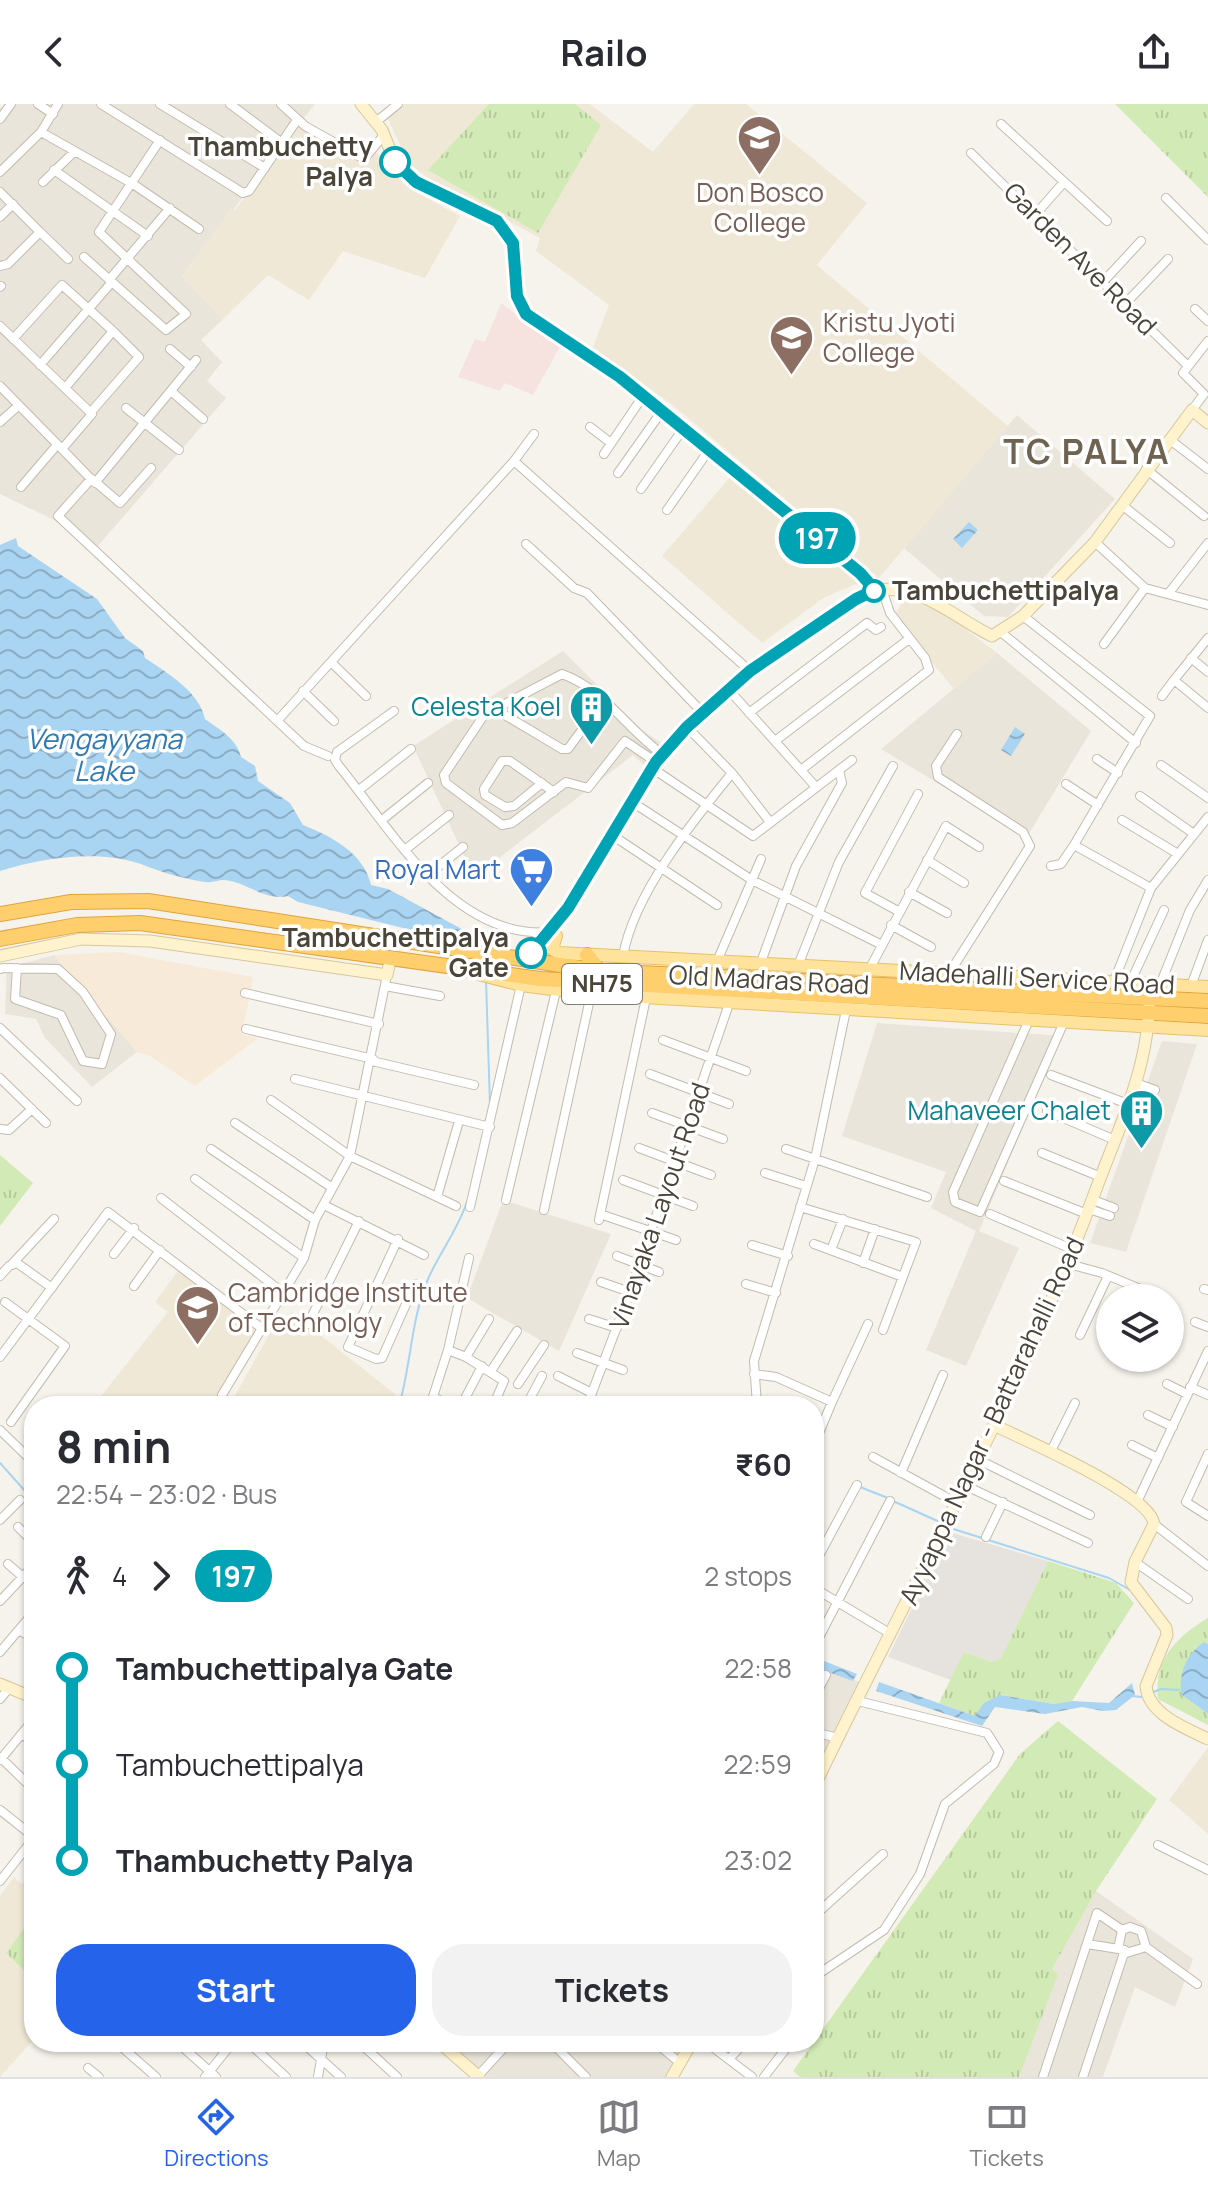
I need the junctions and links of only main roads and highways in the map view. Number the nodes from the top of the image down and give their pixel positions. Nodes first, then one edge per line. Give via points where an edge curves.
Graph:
1 (361, 104) edge
2 (1208, 423) edge
3 (878, 590) junction
4 (0, 914) edge
5 (551, 932) junction
6 (0, 939) edge
7 (587, 955) junction
8 (0, 956) edge
9 (525, 960) junction
10 (465, 971) junction
11 (599, 971) junction
12 (387, 974) junction
13 (1208, 987) edge
14 (1149, 996) junction
15 (1208, 1001) edge
16 (1208, 1016) edge
17 (1149, 1020) junction
18 (1208, 1030) edge
19 (994, 1425) junction
20 (4, 1686) edge
21 (24, 1694) edge
22 (1208, 1739) edge
23 (824, 1767) edge
24 (454, 2052) edge
25 (686, 2052) edge
26 (478, 2076) edge
27 (674, 2076) edge

1 - 3 main road via 377,121 395,162 416,182 497,221 513,243 517,296 526,314 643,396
2 - 3 main road via 1192,410 1095,542 1002,633 992,636 910,592
3 - 5 main road via 856,599 750,671 687,727 657,761
4 - 9 highway, Old Madras Road / NH75 via 71,902 148,901
5 - 7 main road, Madehalli Service Road via 556,936 555,952
5 - 9 main road
6 - 12 highway, Old Madras Road / NH75 via 77,925 140,923 269,939
7 - 11 highway
7 - 13 main road, Madehalli Service Road
8 - 12 main road via 81,939 150,941
9 - 11 highway, Old Madras Road / NH75
10 - 12 highway, Old Madras Road / NH75
10 - 17 highway, Old Madras Road / NH75
10 - 17 main road via 556,991 729,1004 1064,1022
11 - 14 highway, Old Madras Road / NH75
14 - 15 highway, Old Madras Road / NH75
14 - 17 main road, Ayyappa Nagar - Battarahalli Road
16 - 17 highway, Old Madras Road / NH75
17 - 18 main road
17 - 19 main road, Ayyappa Nagar - Battarahalli Road via 1145,1059 1069,1264
19 - 22 main road via 1102,1479 1150,1512 1154,1524 1131,1582 1167,1635 1147,1693 1160,1712
19 - 23 main road, Ayyappa Nagar - Battarahalli Road
20 - 21 main road
24 - 26 main road
25 - 27 main road

